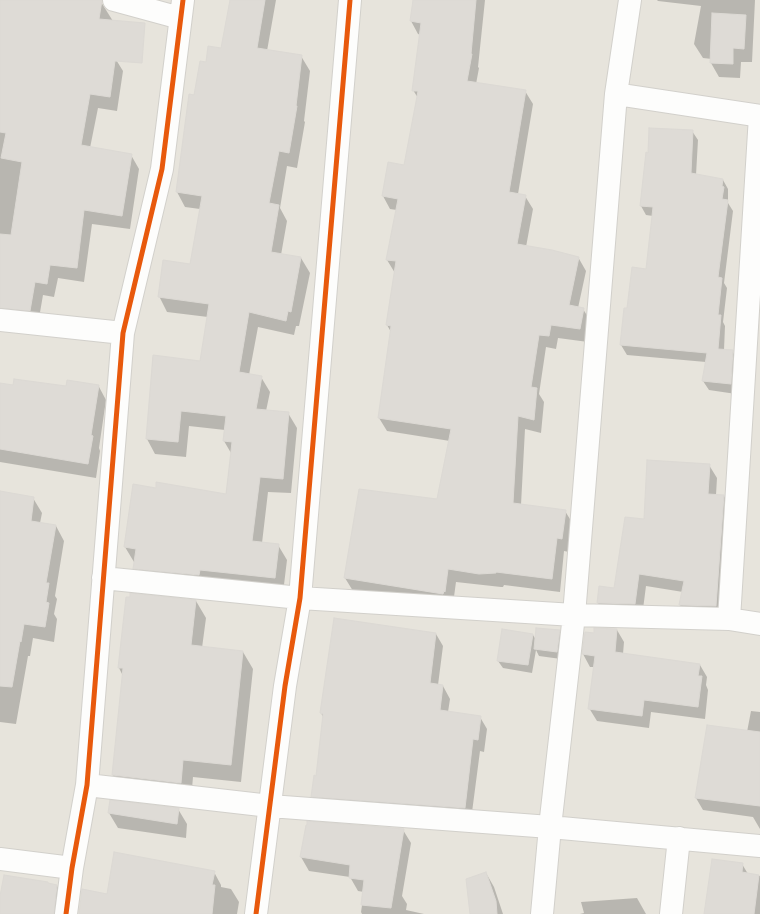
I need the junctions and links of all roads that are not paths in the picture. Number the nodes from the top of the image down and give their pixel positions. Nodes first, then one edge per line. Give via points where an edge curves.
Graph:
1 (114, 0) edge
2 (350, 0) edge
3 (630, 0) edge
4 (181, 9) edge
5 (616, 94) junction
6 (760, 116) edge
7 (0, 320) edge
8 (123, 334) junction
9 (103, 578) junction
10 (300, 598) junction
11 (574, 615) junction
12 (729, 619) junction
13 (760, 624) edge
14 (87, 785) junction
15 (270, 806) junction
16 (550, 827) junction
17 (679, 838) junction
18 (760, 846) edge
19 (0, 860) edge
20 (72, 868) junction
21 (66, 914) edge
22 (256, 914) edge
23 (542, 914) edge
24 (671, 914) edge

1 - 4 street
2 - 10 street
3 - 5 street
4 - 8 street via 162,169
5 - 6 street
5 - 11 street
6 - 12 street
7 - 8 street
8 - 9 street
9 - 10 street
9 - 14 street
10 - 11 street
10 - 15 street via 285,686
11 - 12 street
11 - 16 street
12 - 13 street
14 - 15 street
14 - 20 street
15 - 16 street
15 - 22 street
16 - 17 street
16 - 23 street
17 - 18 street
17 - 24 street
19 - 20 street
20 - 21 street

